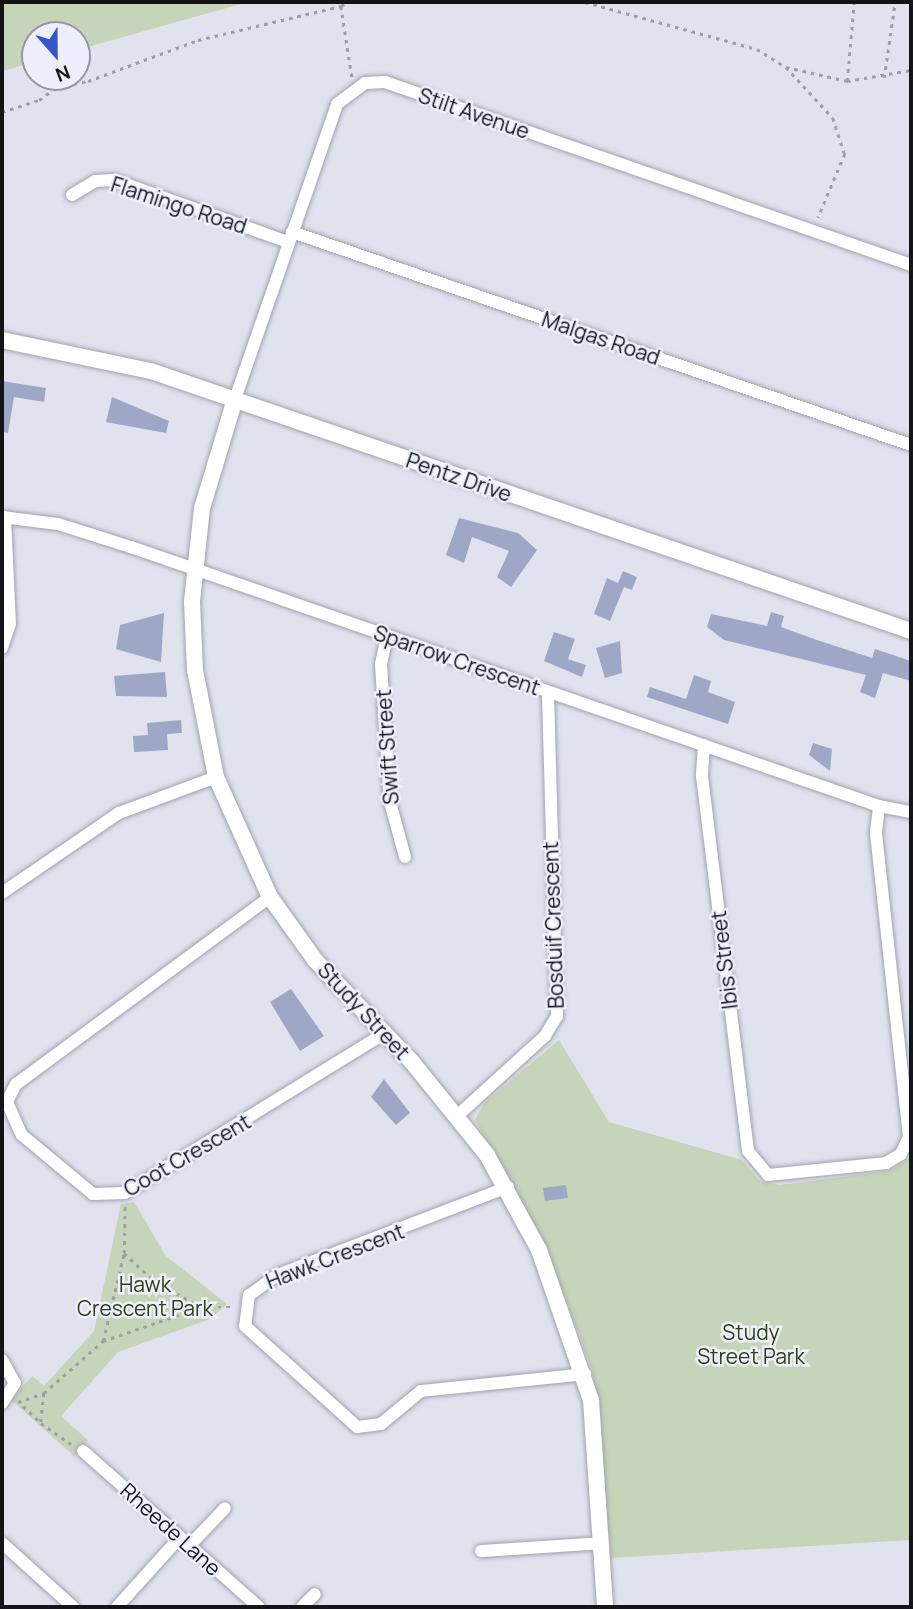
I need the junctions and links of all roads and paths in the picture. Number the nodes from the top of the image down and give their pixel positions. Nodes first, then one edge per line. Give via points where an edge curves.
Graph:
1 (347, 2) edge
2 (585, 2) edge
3 (853, 2) edge
4 (895, 2) edge
5 (341, 6) junction
6 (786, 67) junction
7 (911, 70) edge
8 (884, 78) junction
9 (848, 81) junction
10 (355, 87) junction
11 (2, 112) edge
12 (72, 195) dead end
13 (812, 230) junction
14 (290, 237) junction
15 (911, 265) edge
16 (2, 340) edge
17 (235, 399) junction
18 (911, 445) edge
19 (3, 517) edge
20 (194, 570) junction
21 (911, 631) edge
22 (387, 636) junction
23 (2, 648) edge
24 (548, 691) junction
25 (704, 746) junction
26 (216, 777) junction
27 (879, 806) junction
28 (911, 812) edge
29 (405, 857) dead end
30 (2, 893) edge
31 (270, 897) junction
32 (385, 1032) junction
33 (457, 1116) junction
34 (508, 1187) junction
35 (123, 1194) junction
36 (124, 1253) junction
37 (201, 1307) junction
38 (243, 1307) junction
39 (103, 1341) junction
40 (2, 1360) edge
41 (585, 1374) junction
42 (44, 1393) junction
43 (6, 1399) edge
44 (22, 1405) junction
45 (41, 1423) junction
46 (83, 1451) joint
47 (225, 1508) dead end
48 (184, 1541) junction
49 (2, 1543) edge
50 (601, 1543) junction
51 (481, 1552) dead end
52 (315, 1594) dead end
53 (73, 1607) edge
54 (117, 1607) edge
55 (259, 1607) edge
56 (302, 1607) edge
57 (605, 1607) edge

1 - 5 path
2 - 6 path via 757,49
3 - 9 path
4 - 8 path
5 - 10 path
5 - 11 path via 198,40 88,81 57,86 39,100
6 - 9 path
6 - 13 path via 832,118 845,154
7 - 8 path
8 - 9 path
10 - 13 street, Stilt Avenue via 385,82
10 - 14 street via 337,104
12 - 14 street, Flamingo Road via 95,181 114,180
13 - 15 street, Stilt Avenue
14 - 17 street
14 - 18 street, Malgas Road
16 - 17 street, Pentz Drive via 94,355
17 - 20 street, Study Street via 202,508
17 - 21 street, Pentz Drive
19 - 20 street, Sparrow Crescent via 58,524
19 - 23 street via 10,624
20 - 22 street, Sparrow Crescent
20 - 26 street, Study Street via 195,670
22 - 24 street, Sparrow Crescent
22 - 29 street, Swift Street via 382,664 390,802
24 - 25 street, Sparrow Crescent
24 - 33 street, Bosduif Crescent via 557,1016 545,1036
25 - 27 street, Sparrow Crescent
25 - 27 street, Ibis Street via 702,776 745,1128 760,1170 801,1175 895,1159 909,1138 876,832
26 - 30 street via 119,813
26 - 31 street, Study Street
27 - 28 street, Sparrow Crescent
31 - 32 street, Study Street via 315,960
31 - 35 street, Coot Crescent via 12,1091 9,1111 22,1135 93,1194
32 - 33 street, Study Street
32 - 35 street, Coot Crescent
33 - 34 street, Study Street
34 - 38 street, Hawk Crescent via 277,1275 256,1287
34 - 41 street, Study Street via 556,1288
35 - 36 path
36 - 37 path via 154,1281
36 - 39 path
37 - 38 path
37 - 39 path
38 - 41 street, Hawk Crescent via 254,1340 357,1427 381,1423 421,1391
39 - 42 path
40 - 43 street via 14,1376
41 - 50 street, Study Street
42 - 44 path
42 - 45 path
43 - 44 path
44 - 45 path
45 - 46 path
46 - 48 street, Rheede Lane
47 - 48 street
48 - 54 street
48 - 55 street, Rheede Lane
49 - 53 street
50 - 51 street
50 - 57 street, Study Street
52 - 56 street

